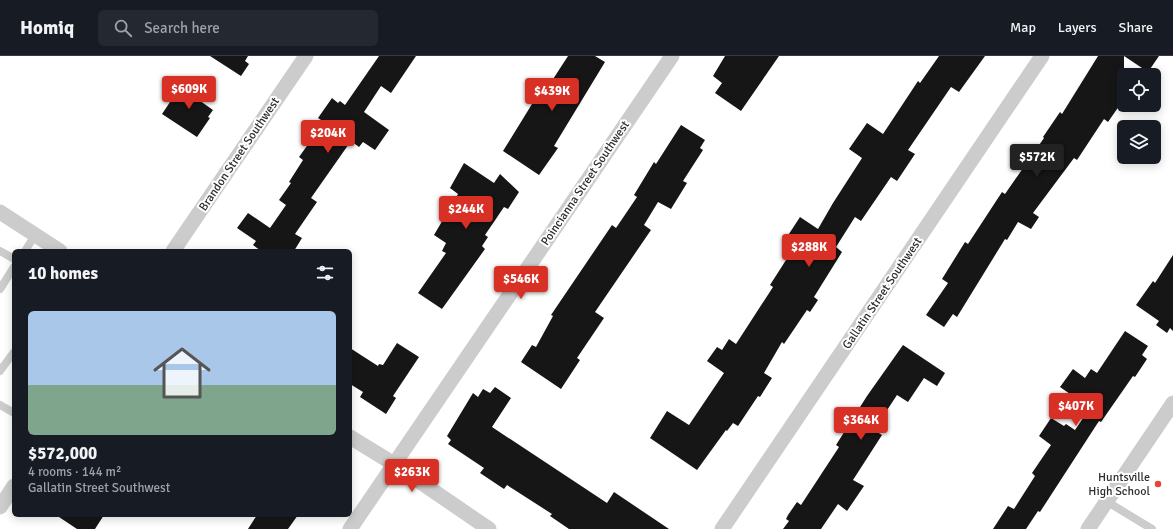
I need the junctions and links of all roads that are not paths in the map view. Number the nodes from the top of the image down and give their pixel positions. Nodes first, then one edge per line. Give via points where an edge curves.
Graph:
1 (306, 56) edge
2 (672, 56) edge
3 (1042, 56) edge
4 (0, 212) edge
5 (35, 235) junction
6 (26, 249) edge
7 (57, 249) edge
8 (174, 249) edge
9 (0, 251) edge
10 (12, 259) edge
11 (12, 270) edge
12 (0, 288) edge
13 (12, 355) edge
14 (0, 372) edge
15 (1173, 403) edge
16 (0, 406) edge
17 (12, 413) edge
18 (352, 438) edge
19 (394, 464) junction
20 (12, 489) edge
21 (1106, 501) junction
22 (0, 507) edge
23 (350, 529) edge
24 (489, 529) edge
25 (722, 529) edge
26 (1088, 529) edge
27 (1152, 529) edge

1 - 8 street, Brandon Street Southwest
2 - 19 street, Poincianna Street Southwest
3 - 25 street, Gallatin Street Southwest
4 - 5 street
5 - 6 lane
5 - 7 street
9 - 10 lane
11 - 12 lane
13 - 14 lane
15 - 21 street
16 - 17 lane
18 - 19 street
19 - 23 street, Poincianna Street Southwest
19 - 24 street
20 - 22 street
21 - 26 street
21 - 27 lane

